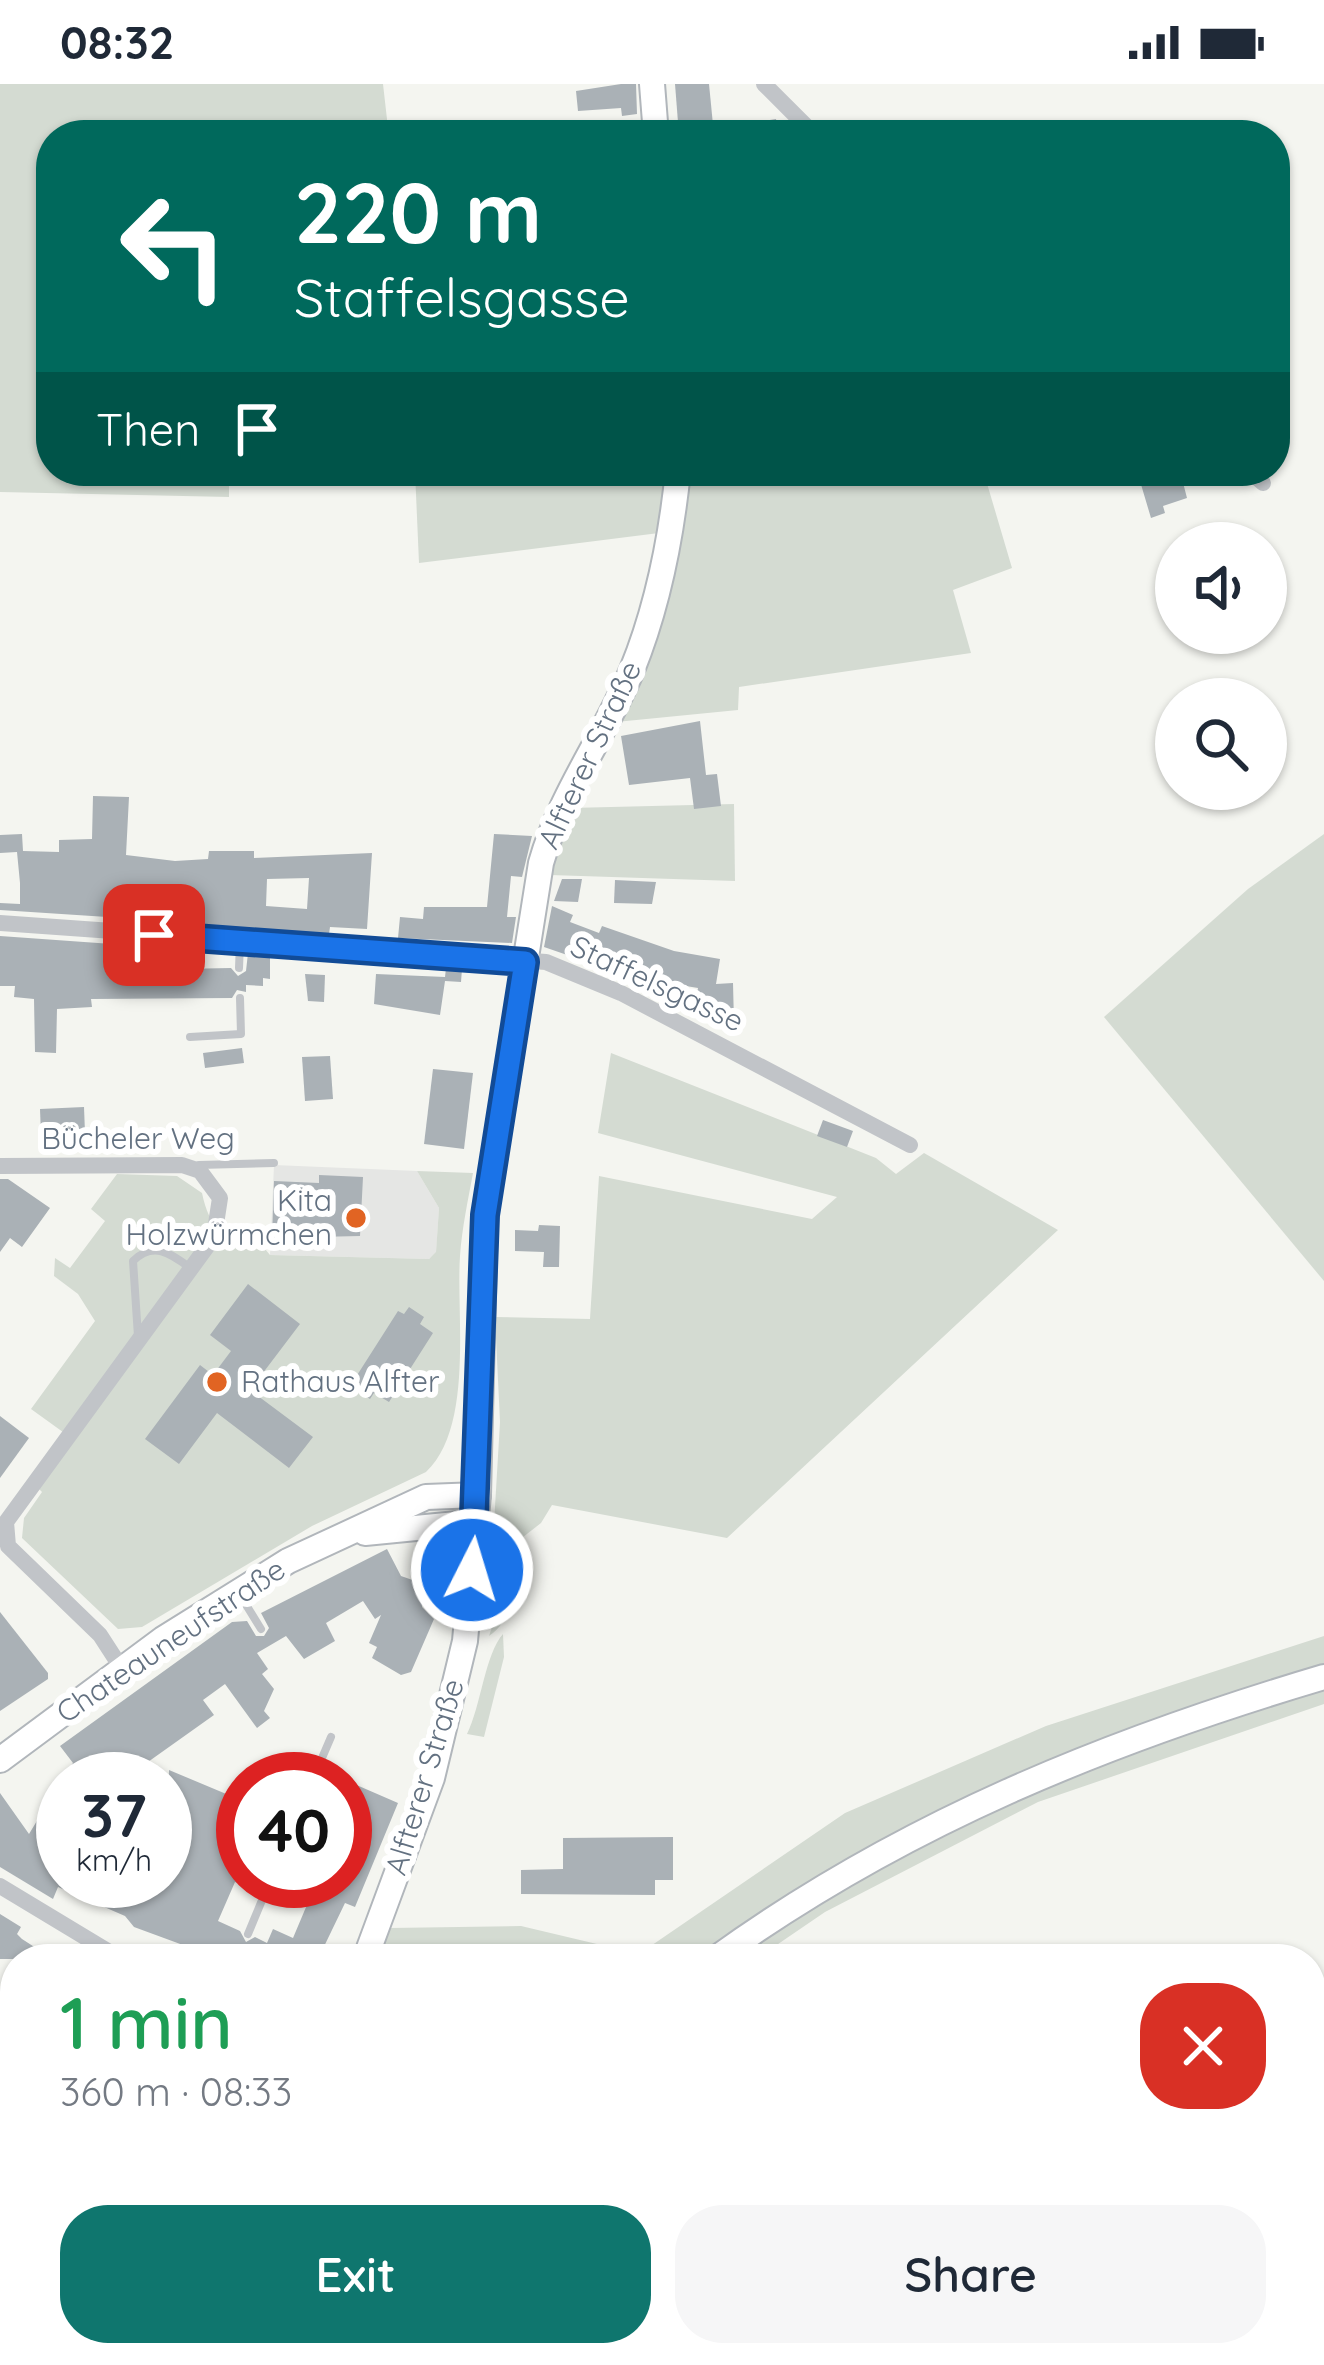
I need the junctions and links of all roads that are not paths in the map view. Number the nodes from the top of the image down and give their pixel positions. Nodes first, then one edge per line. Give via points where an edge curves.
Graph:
1 (652, 84) edge
2 (764, 84) edge
3 (655, 120) edge
4 (800, 120) edge
5 (677, 486) edge
6 (0, 923) edge
7 (240, 941) junction
8 (525, 962) junction
9 (239, 968) dead end
10 (240, 998) dead end
11 (190, 1037) dead end
12 (910, 1145) dead end
13 (274, 1162) dead end
14 (182, 1165) junction
15 (0, 1166) edge
16 (190, 1268) junction
17 (138, 1339) junction
18 (478, 1495) junction
19 (476, 1522) junction
20 (351, 1535) junction
21 (238, 1590) junction
22 (261, 1629) dead end
23 (122, 1669) junction
24 (1324, 1676) edge
25 (331, 1737) dead end
26 (325, 1752) edge
27 (0, 1760) edge
28 (0, 1886) edge
29 (259, 1908) edge
30 (248, 1934) dead end
31 (96, 1944) edge
32 (370, 1944) edge
33 (738, 1944) edge

1 - 3 street
2 - 4 street
5 - 8 street, Alfterer Straße via 651,618 553,821
6 - 7 street, Staffelsgasse
7 - 8 street, Staffelsgasse
7 - 9 lane
8 - 12 street, Staffelsgasse via 546,962 621,993
8 - 18 street, Alfterer Straße via 485,1215
10 - 11 lane via 242,1034
13 - 14 lane, Bücheler Weg
14 - 15 street, Bücheler Weg
14 - 16 street via 210,1180 222,1210 214,1237
16 - 17 street
16 - 17 lane via 163,1250 133,1261
17 - 23 street via 4,1528 8,1546 100,1635
18 - 19 street, Alfterer Straße
18 - 20 street, Chateauneufstraße via 426,1497
19 - 20 street, Chateauneufstraße
19 - 32 street, Alfterer Straße via 465,1641 447,1723
20 - 21 street, Chateauneufstraße
21 - 22 lane
21 - 23 street, Chateauneufstraße
23 - 27 street, Chateauneufstraße
24 - 33 street via 1124,1740 973,1804 848,1871
25 - 26 lane
28 - 31 street
29 - 30 lane

